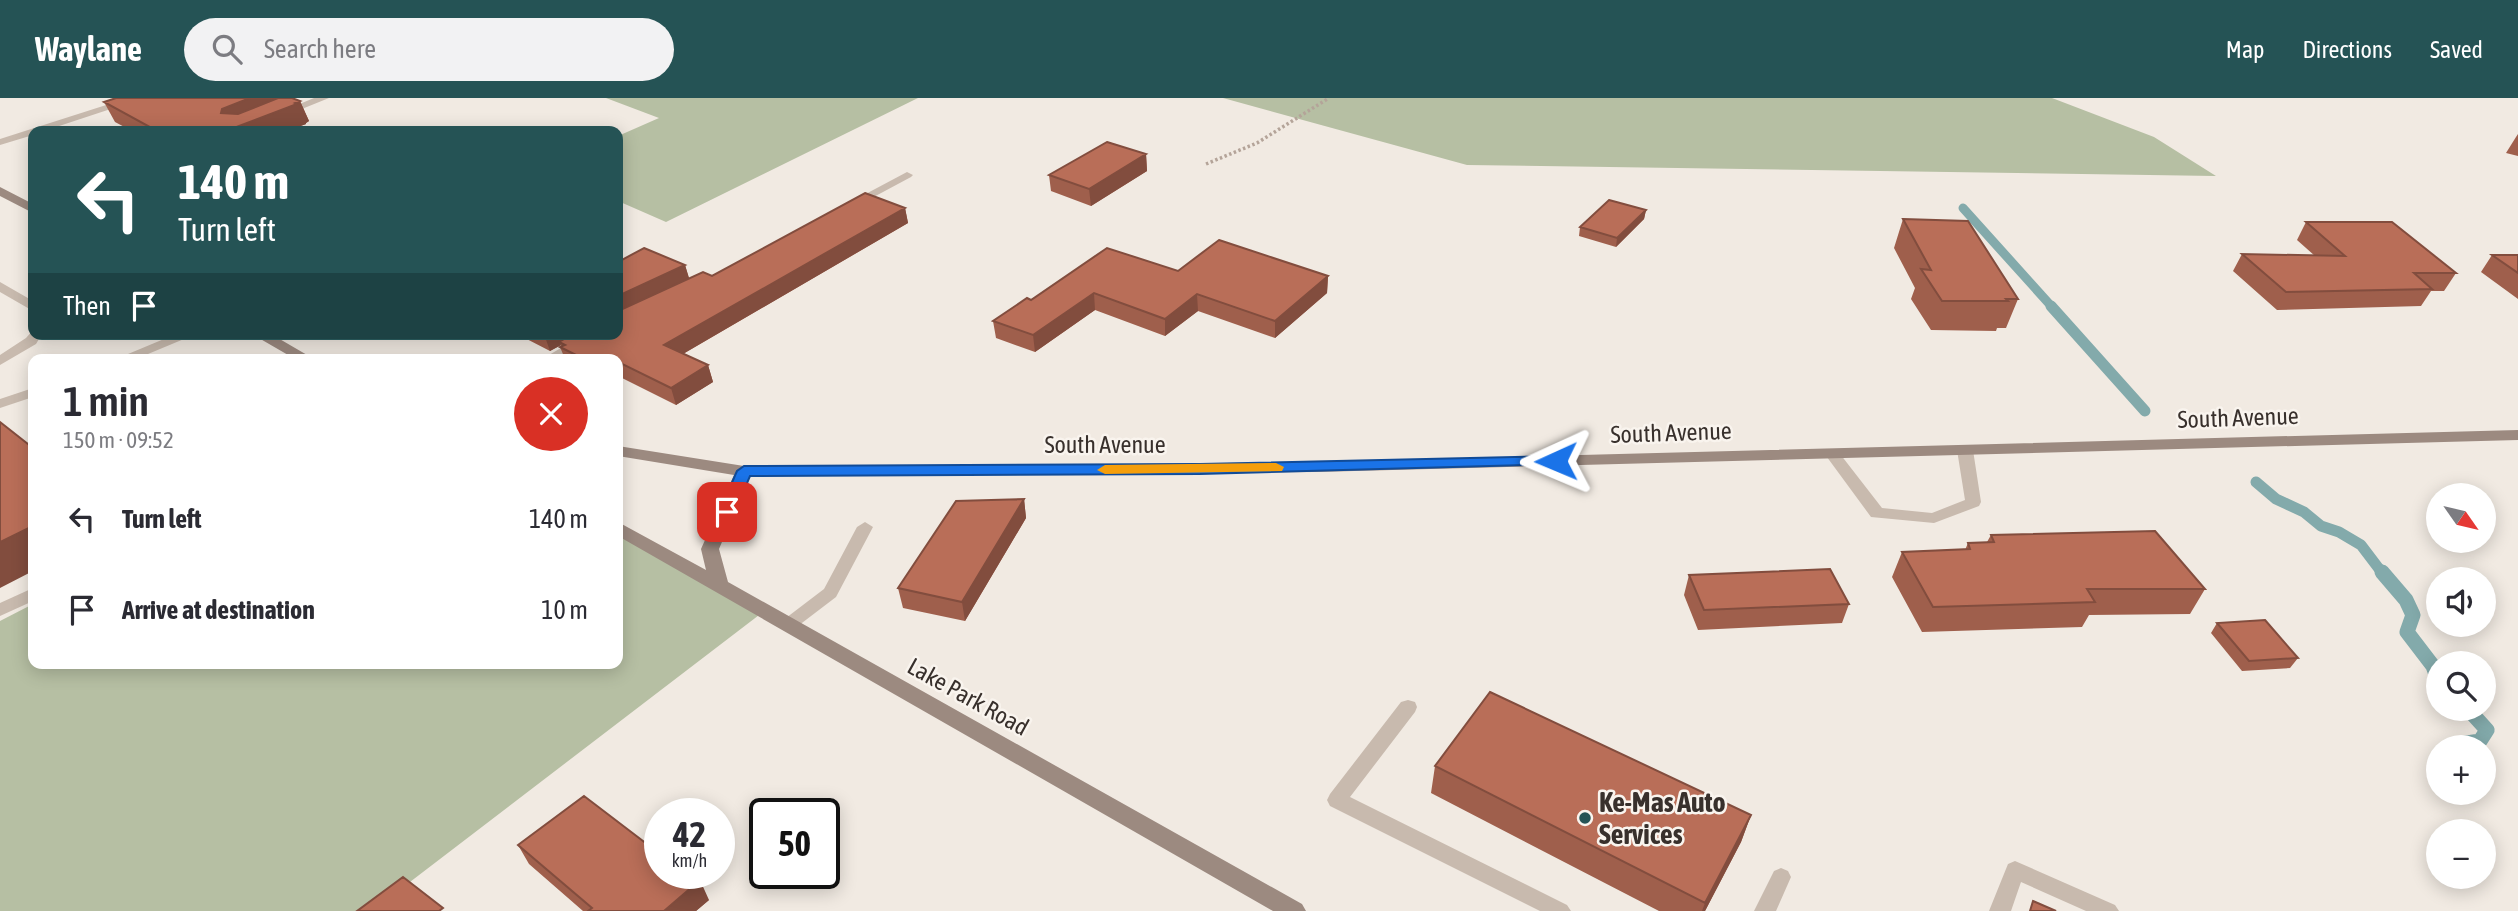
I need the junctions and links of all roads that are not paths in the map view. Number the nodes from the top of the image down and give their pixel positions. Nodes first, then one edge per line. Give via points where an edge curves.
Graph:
1 (139, 98) edge
2 (324, 98) edge
3 (270, 118) edge
4 (50, 126) edge
5 (28, 133) edge
6 (0, 142) edge
7 (907, 175) dead end
8 (0, 191) edge
9 (28, 205) edge
10 (835, 214) edge
11 (0, 286) edge
12 (28, 304) edge
13 (32, 340) edge
14 (173, 340) edge
15 (271, 340) edge
16 (585, 340) edge
17 (136, 354) edge
18 (297, 354) edge
19 (558, 354) edge
20 (0, 361) edge
21 (28, 394) edge
22 (0, 404) edge
23 (2518, 435) edge
24 (1965, 450) junction
25 (623, 452) edge
26 (1832, 453) junction
27 (744, 471) junction
28 (865, 527) dead end
29 (623, 531) edge
30 (720, 587) junction
31 (28, 596) edge
32 (0, 610) edge
33 (788, 625) junction
34 (1408, 707) dead end
35 (1780, 877) dead end
36 (1294, 911) edge
37 (1560, 911) edge
38 (1765, 911) edge
39 (2000, 911) edge
40 (2108, 911) edge

1 - 4 lane
2 - 3 lane
5 - 6 lane
7 - 10 lane
8 - 9 main road
11 - 12 lane
13 - 20 lane
14 - 17 lane
15 - 18 main road
16 - 19 lane
21 - 22 lane
23 - 24 main road, South Avenue
24 - 26 main road, South Avenue
24 - 26 lane via 1973,502 1934,518 1877,513
25 - 27 main road, South Avenue
26 - 27 main road, South Avenue via 1235,468
27 - 30 main road via 710,549
28 - 33 lane via 830,593
29 - 30 main road, Lake Park Road
30 - 33 main road, Lake Park Road
31 - 32 lane
33 - 36 main road, Lake Park Road
34 - 37 lane via 1337,800
35 - 38 lane
39 - 40 lane via 2015,870

